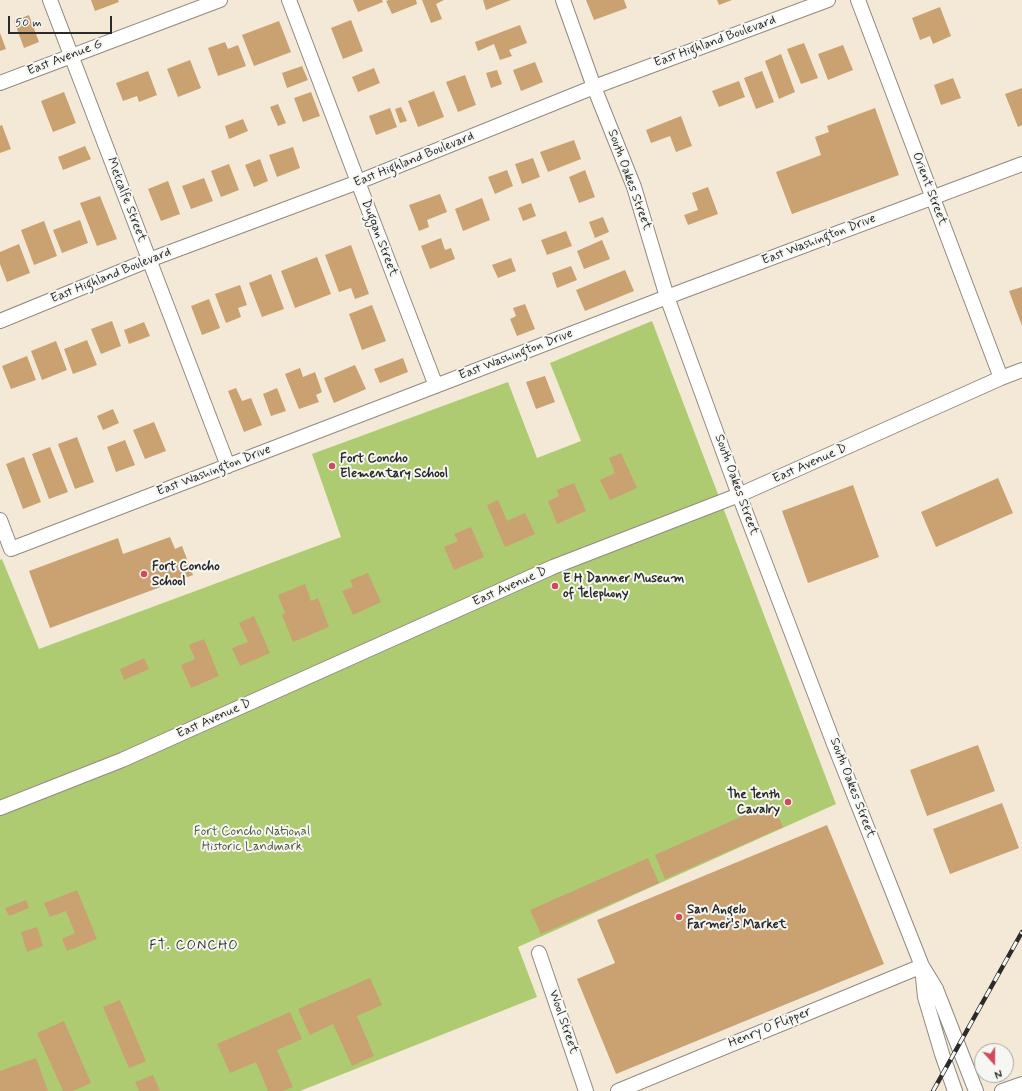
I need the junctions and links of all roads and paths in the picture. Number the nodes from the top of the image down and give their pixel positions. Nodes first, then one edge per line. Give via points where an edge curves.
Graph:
1 (50, 0) edge
2 (220, 0) edge
3 (289, 0) edge
4 (563, 0) edge
5 (828, 0) edge
6 (858, 0) edge
7 (71, 56) junction
8 (0, 83) edge
9 (594, 87) junction
10 (1022, 164) edge
11 (358, 182) junction
12 (932, 197) junction
13 (149, 260) junction
14 (668, 297) junction
15 (0, 321) edge
16 (1022, 370) edge
17 (1001, 378) junction
18 (436, 386) junction
19 (228, 466) junction
20 (739, 495) junction
21 (0, 520) edge
22 (0, 808) edge
23 (539, 953) dead end
24 (922, 966) junction
25 (1022, 1084) edge
26 (586, 1091) edge
27 (618, 1091) edge
28 (955, 1091) edge
29 (976, 1091) edge
30 (1002, 1091) edge

1 - 7 street, Metcalfe Street
2 - 7 street, East Avenue G
3 - 11 street, Duggan Street
4 - 9 street, South Oakes Street
5 - 9 street, East Highland Boulevard
6 - 12 street, Orient Street
7 - 8 street, East Avenue G
7 - 13 street, Metcalfe Street
9 - 11 street, East Highland Boulevard
9 - 14 street, South Oakes Street via 634,187
10 - 12 street, East Washington Drive
11 - 13 street, East Highland Boulevard
11 - 18 street, Duggan Street
12 - 14 street, East Washington Drive
12 - 17 street, Orient Street
13 - 15 street, East Highland Boulevard
13 - 19 street, Metcalfe Street
14 - 18 street, East Washington Drive
14 - 20 street, South Oakes Street
16 - 17 street, East Avenue D
17 - 20 street, East Avenue D
18 - 19 street, East Washington Drive
19 - 21 street, East Washington Drive via 12,549
20 - 22 street, East Avenue D via 553,568 122,760
20 - 24 street, South Oakes Street
23 - 26 street, Wool Street
24 - 27 street, Henry O Flipper
24 - 28 street, South Oakes Street via 925,997
24 - 29 street, South Oakes Street via 936,989
25 - 30 street

